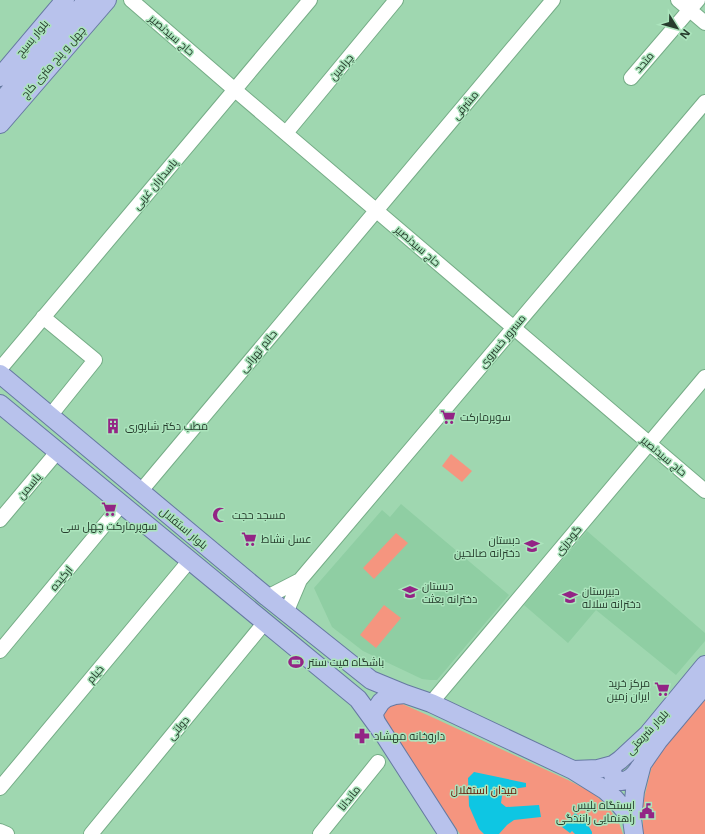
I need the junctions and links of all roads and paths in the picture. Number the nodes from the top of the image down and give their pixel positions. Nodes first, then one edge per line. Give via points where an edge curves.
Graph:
1 (65, 0) edge
2 (87, 0) edge
3 (107, 0) edge
4 (132, 0) edge
5 (310, 0) edge
6 (396, 0) edge
7 (553, 0) edge
8 (678, 0) edge
9 (694, 5) edge
10 (705, 23) edge
11 (0, 77) edge
12 (631, 78) dead end
13 (235, 90) junction
14 (705, 102) edge
15 (0, 103) edge
16 (0, 124) edge
17 (286, 133) junction
18 (376, 210) junction
19 (44, 317) junction
20 (514, 328) junction
21 (0, 369) edge
22 (0, 374) edge
23 (705, 377) edge
24 (3, 408) edge
25 (50, 416) junction
26 (650, 443) junction
27 (58, 451) junction
28 (705, 491) edge
29 (140, 492) junction
30 (121, 505) junction
31 (0, 520) edge
32 (190, 560) junction
33 (300, 580) junction
34 (267, 597) junction
35 (286, 613) junction
36 (265, 622) junction
37 (0, 651) edge
38 (705, 665) edge
39 (705, 685) edge
40 (405, 694) junction
41 (431, 704) junction
42 (382, 732) junction
43 (378, 762) dead end
44 (614, 765) junction
45 (640, 767) junction
46 (573, 770) junction
47 (0, 788) edge
48 (633, 826) edge
49 (0, 831) edge
50 (7, 834) edge
51 (91, 834) edge
52 (320, 834) edge
53 (448, 834) edge

1 - 11 main road, بلوار بسیج
2 - 15 main road
3 - 16 main road, چهل و پنج متری کاج
4 - 13 street, حاج سیدنصیر
5 - 13 street, پاسداران غربی
6 - 17 street, چرامین
7 - 18 street, مشرقی
8 - 9 street
9 - 10 street
9 - 12 street, متحد
13 - 17 street, حاج سیدنصیر
13 - 19 street, پاسداران غربی
14 - 20 street, مسرور خسروی
17 - 18 street, حاج سیدنصیر
18 - 20 street, حاج سیدنصیر
18 - 29 street, حاتم تهرانی
19 - 21 street, پاسداران غربی
19 - 25 street via 95,360
20 - 26 street, حاج سیدنصیر
20 - 33 street, مسرور خسروی
22 - 25 main road, بلوار استقلال
23 - 26 street, گودرزی
24 - 27 main road, بلوار استقلال
25 - 29 main road, بلوار استقلال
26 - 28 street, حاج سیدنصیر
26 - 41 street, گودرزی
27 - 30 main road, بلوار استقلال
27 - 31 street, یاسمن
29 - 34 main road, بلوار استقلال
30 - 32 main road, بلوار استقلال
30 - 37 street, ارکیده
32 - 36 main road, بلوار استقلال
32 - 47 street, خیام
33 - 34 street
33 - 35 street
34 - 35 main road, بلوار استقلال
35 - 40 main road, بلوار استقلال via 371,680
36 - 42 main road, بلوار استقلال via 358,699
36 - 51 street, دولتی
38 - 44 main road, بلوار شریعتی via 648,734
39 - 45 main road, بلوار شریعتی via 658,741
40 - 41 main road
40 - 42 main road via 386,698 377,706 374,716
41 - 46 main road
42 - 53 main road
43 - 52 street, ماندانا
44 - 45 main road via 612,774 621,781 630,779
44 - 46 main road, بلوار شریعتی via 598,770
45 - 48 main road, بلوار شریعتی via 635,791
46 - 48 main road via 615,799
49 - 50 street

